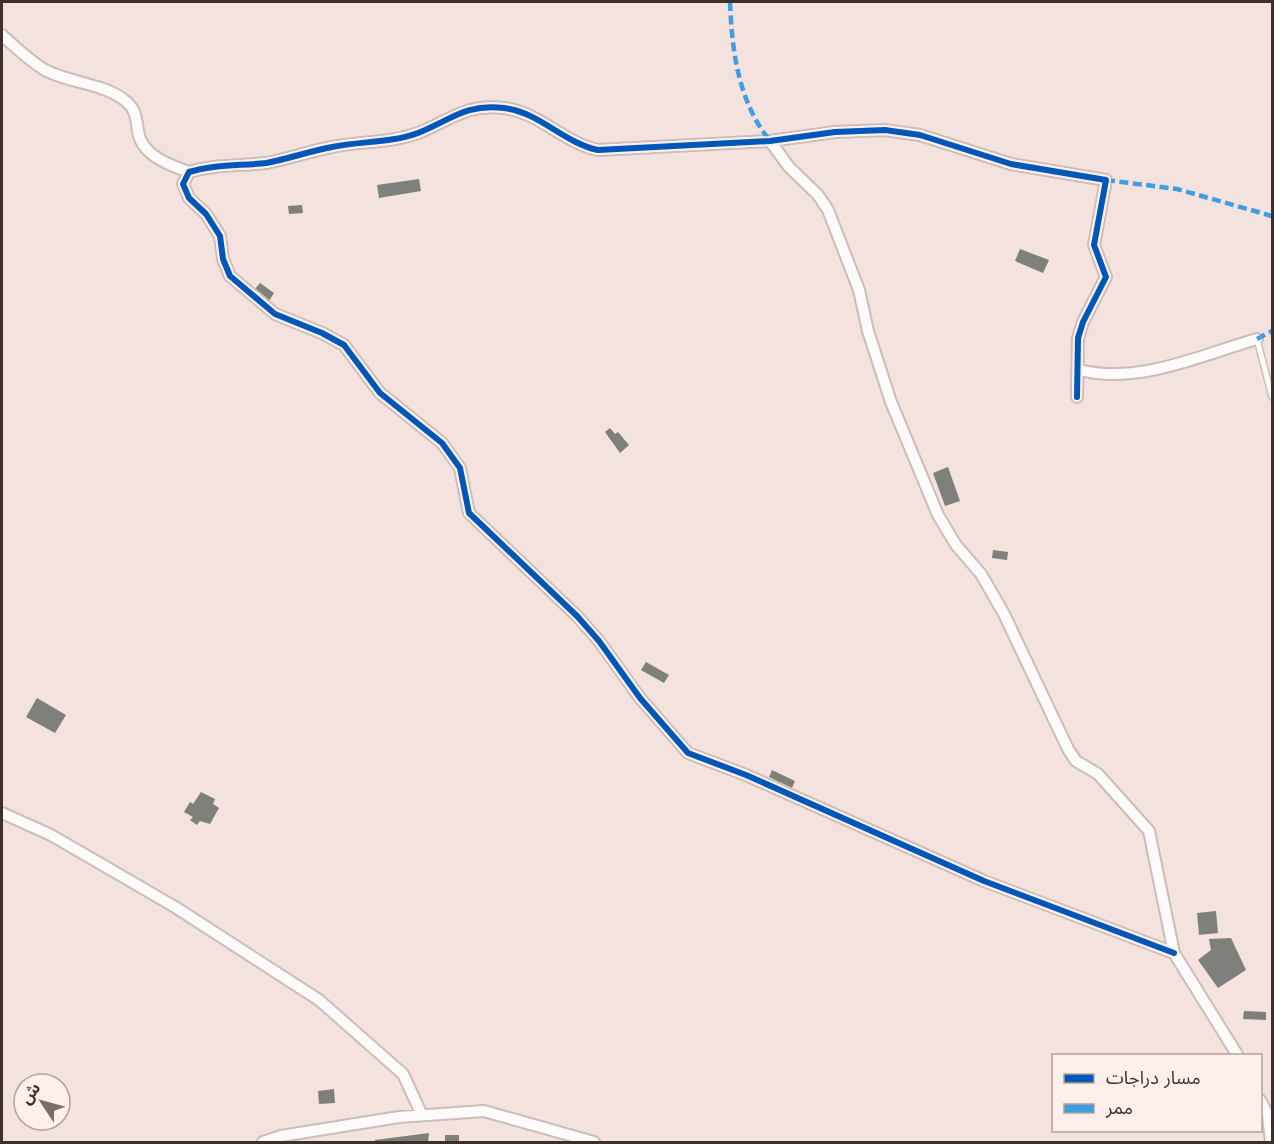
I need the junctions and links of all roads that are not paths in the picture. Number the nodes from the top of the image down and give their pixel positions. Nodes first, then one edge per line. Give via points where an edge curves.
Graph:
1 (2, 35) edge
2 (770, 141) junction
3 (189, 172) junction
4 (1257, 339) joint
5 (1080, 370) junction
6 (1077, 397) dead end
7 (1272, 397) edge
8 (2, 813) edge
9 (1174, 953) junction
10 (1237, 1054) edge
11 (1262, 1104) edge
12 (422, 1115) junction
13 (555, 1137) edge
14 (302, 1138) edge
15 (262, 1143) edge
16 (594, 1143) edge
17 (1271, 1143) edge

1 - 3 street via 46,70 124,99 137,115 138,133 149,152 166,164
2 - 3 street via 598,150 585,147 519,110 486,107 451,115 432,127 394,139 333,147 264,163 215,165
2 - 5 street via 885,130 920,135 1004,162 1106,180 1094,245 1106,277 1078,338
2 - 9 street via 828,210 859,290 891,402 946,531 992,594 1076,761 1098,774 1149,831
3 - 9 street via 183,184 189,198 206,214 220,236 230,276 275,314 345,345 380,393 442,443 460,468 469,513 599,640 640,698 688,753 984,881
4 - 5 street via 1142,373
4 - 7 lane
5 - 6 street
8 - 12 street via 51,835 175,907 319,1000 403,1074
9 - 10 street
11 - 17 street via 1268,1115
12 - 13 street via 484,1111
12 - 14 street
13 - 16 street
14 - 15 street

